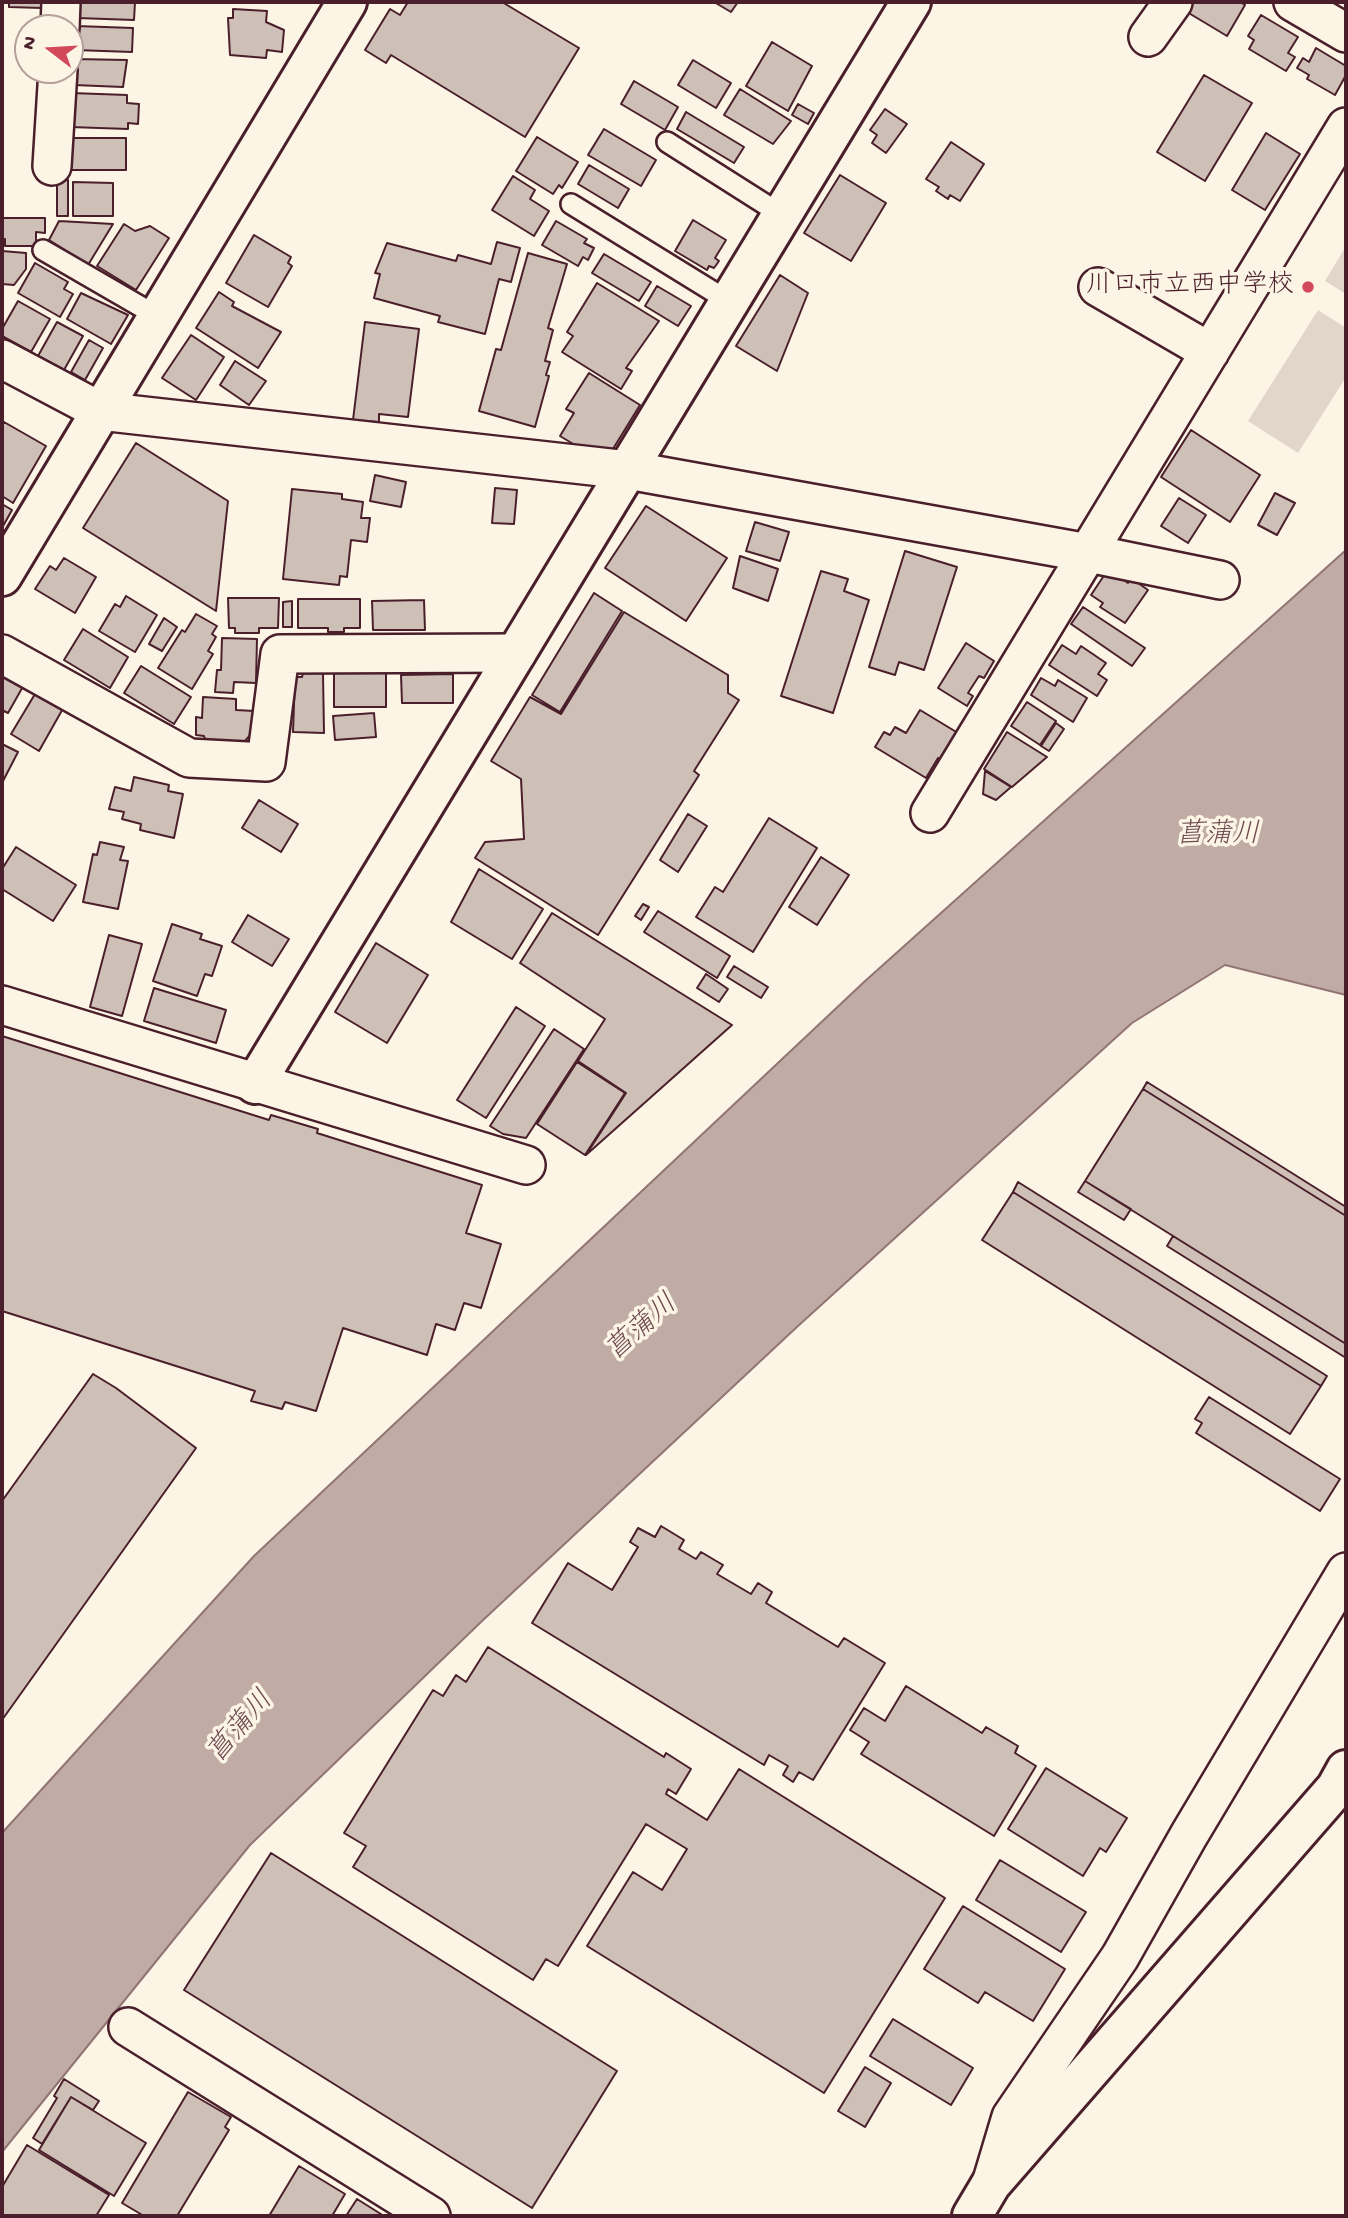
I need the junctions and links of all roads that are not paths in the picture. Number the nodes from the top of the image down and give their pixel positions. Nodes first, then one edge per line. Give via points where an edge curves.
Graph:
1 (347, 2) edge
2 (911, 2) edge
3 (1173, 2) edge
4 (1293, 2) edge
5 (1346, 33) edge
6 (1148, 37) dead end
7 (57, 84) edge
8 (1346, 127) edge
9 (667, 142) dead end
10 (52, 166) dead end
11 (571, 204) dead end
12 (782, 215) junction
13 (43, 250) dead end
14 (1097, 287) dead end
15 (730, 302) junction
16 (157, 316) junction
17 (1210, 352) junction
18 (2, 359) edge
19 (100, 411) junction
20 (628, 470) junction
21 (1088, 553) junction
22 (2, 576) edge
23 (1220, 580) dead end
24 (517, 653) junction
25 (2, 654) edge
26 (930, 813) dead end
27 (2, 1005) edge
28 (254, 1084) junction
29 (526, 1165) dead end
30 (1346, 1572) edge
31 (1346, 1770) edge
32 (128, 2027) dead end
33 (981, 2200) edge
34 (432, 2216) edge

1 - 16 street
2 - 12 street
3 - 6 street
4 - 5 street
7 - 10 street
8 - 17 street
9 - 12 lane
11 - 15 lane
12 - 15 street
13 - 16 lane
14 - 17 street
15 - 20 street
16 - 19 street
17 - 21 street
18 - 19 street
19 - 20 street
19 - 22 street
20 - 21 street
20 - 24 street
21 - 23 street
21 - 26 street
24 - 25 street via 279,654 266,762 189,758
24 - 28 street
27 - 28 street
28 - 29 street
30 - 33 street via 1120,1957 1011,2117
31 - 33 street via 1336,1788
32 - 34 street

